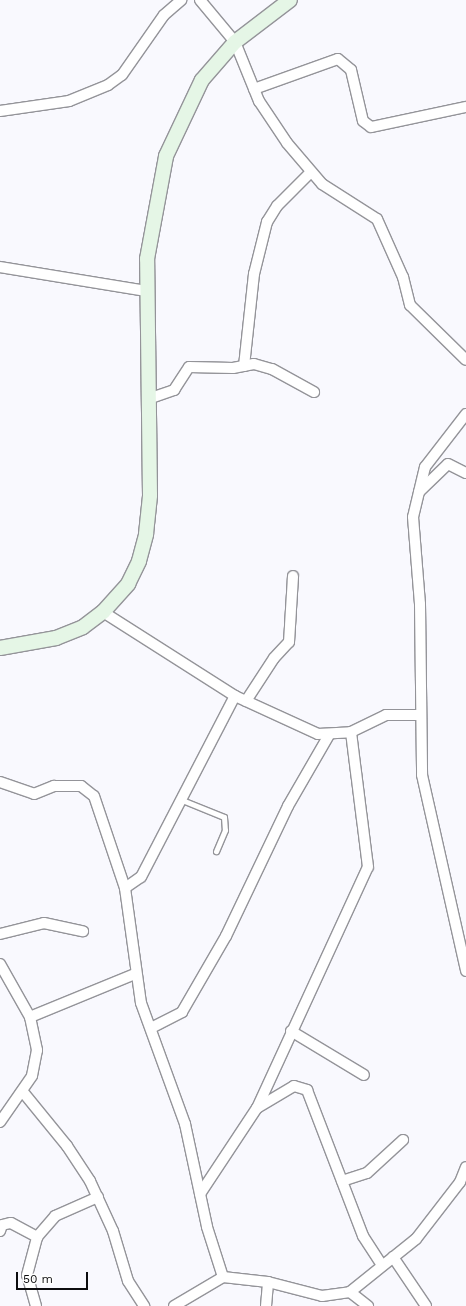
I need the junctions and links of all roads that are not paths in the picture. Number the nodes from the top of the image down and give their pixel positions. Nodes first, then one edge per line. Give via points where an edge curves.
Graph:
1 (181, 0) edge
2 (200, 0) edge
3 (290, 0) edge
4 (234, 42) junction
5 (254, 89) junction
6 (466, 108) edge
7 (0, 111) edge
8 (310, 172) junction
9 (0, 267) edge
10 (146, 291) junction
11 (466, 360) edge
12 (244, 366) junction
13 (314, 392) dead end
14 (148, 399) junction
15 (466, 414) edge
16 (466, 473) edge
17 (416, 495) junction
18 (293, 576) dead end
19 (103, 612) junction
20 (0, 648) edge
21 (236, 696) junction
22 (246, 701) junction
23 (421, 715) junction
24 (351, 732) junction
25 (329, 736) junction
26 (0, 782) edge
27 (182, 800) junction
28 (216, 851) dead end
29 (125, 888) junction
30 (83, 931) dead end
31 (0, 934) edge
32 (1, 966) edge
33 (466, 971) edge
34 (135, 974) junction
35 (30, 1017) junction
36 (151, 1028) junction
37 (291, 1031) junction
38 (364, 1075) dead end
39 (23, 1092) junction
40 (257, 1108) junction
41 (0, 1122) edge
42 (403, 1140) dead end
43 (466, 1168) edge
44 (342, 1181) junction
45 (200, 1194) junction
46 (98, 1197) junction
47 (0, 1231) edge
48 (37, 1237) junction
49 (393, 1257) junction
50 (382, 1265) junction
51 (223, 1277) junction
52 (268, 1282) junction
53 (350, 1292) junction
54 (36, 1306) edge
55 (144, 1306) edge
56 (174, 1306) edge
57 (266, 1306) edge
58 (368, 1306) edge
59 (426, 1306) edge

1 - 7 street via 164,15 122,75 108,85 69,101
2 - 4 street
3 - 4 main road
4 - 5 street
4 - 10 main road via 202,80 166,156 154,207
5 - 6 street via 338,59 348,65 363,121 371,127
5 - 8 street via 271,120
8 - 11 street via 322,184 377,219 403,277 410,305
8 - 12 street via 277,206 267,222 254,274
9 - 10 street
10 - 14 main road
12 - 13 street via 261,364
12 - 14 street via 189,367 174,390
14 - 19 main road via 150,495 146,534 128,584
15 - 17 street via 425,467
16 - 17 street via 448,464
17 - 23 street via 413,517 420,604
18 - 22 street via 289,642 274,658
19 - 20 main road via 82,627 56,638
19 - 21 street
21 - 22 street
21 - 27 street
22 - 25 street via 318,734
23 - 24 street via 386,716
23 - 33 street via 422,775
24 - 25 street
24 - 37 street via 368,868
25 - 36 street via 288,806 226,936 182,1012
26 - 29 street via 34,794 68,784 90,791
27 - 28 lane via 224,818 225,830
27 - 29 street via 141,877
29 - 34 street
30 - 31 street via 44,922
32 - 35 street
34 - 35 street
34 - 36 street
35 - 39 street via 37,1050 32,1076
36 - 45 street via 185,1124
37 - 38 street
37 - 40 street
39 - 41 street
39 - 46 street via 67,1146
40 - 44 street via 294,1086 307,1090
40 - 45 street
42 - 44 street via 367,1173
43 - 49 street via 460,1182 416,1239
44 - 50 street via 363,1236
45 - 51 street
46 - 48 street via 55,1216
46 - 55 street via 128,1281
47 - 48 street via 2,1225 10,1223
48 - 54 street via 27,1275
49 - 50 street
49 - 59 street
50 - 53 street
51 - 52 street
51 - 56 street
52 - 53 street via 322,1296
52 - 57 street
53 - 58 street

